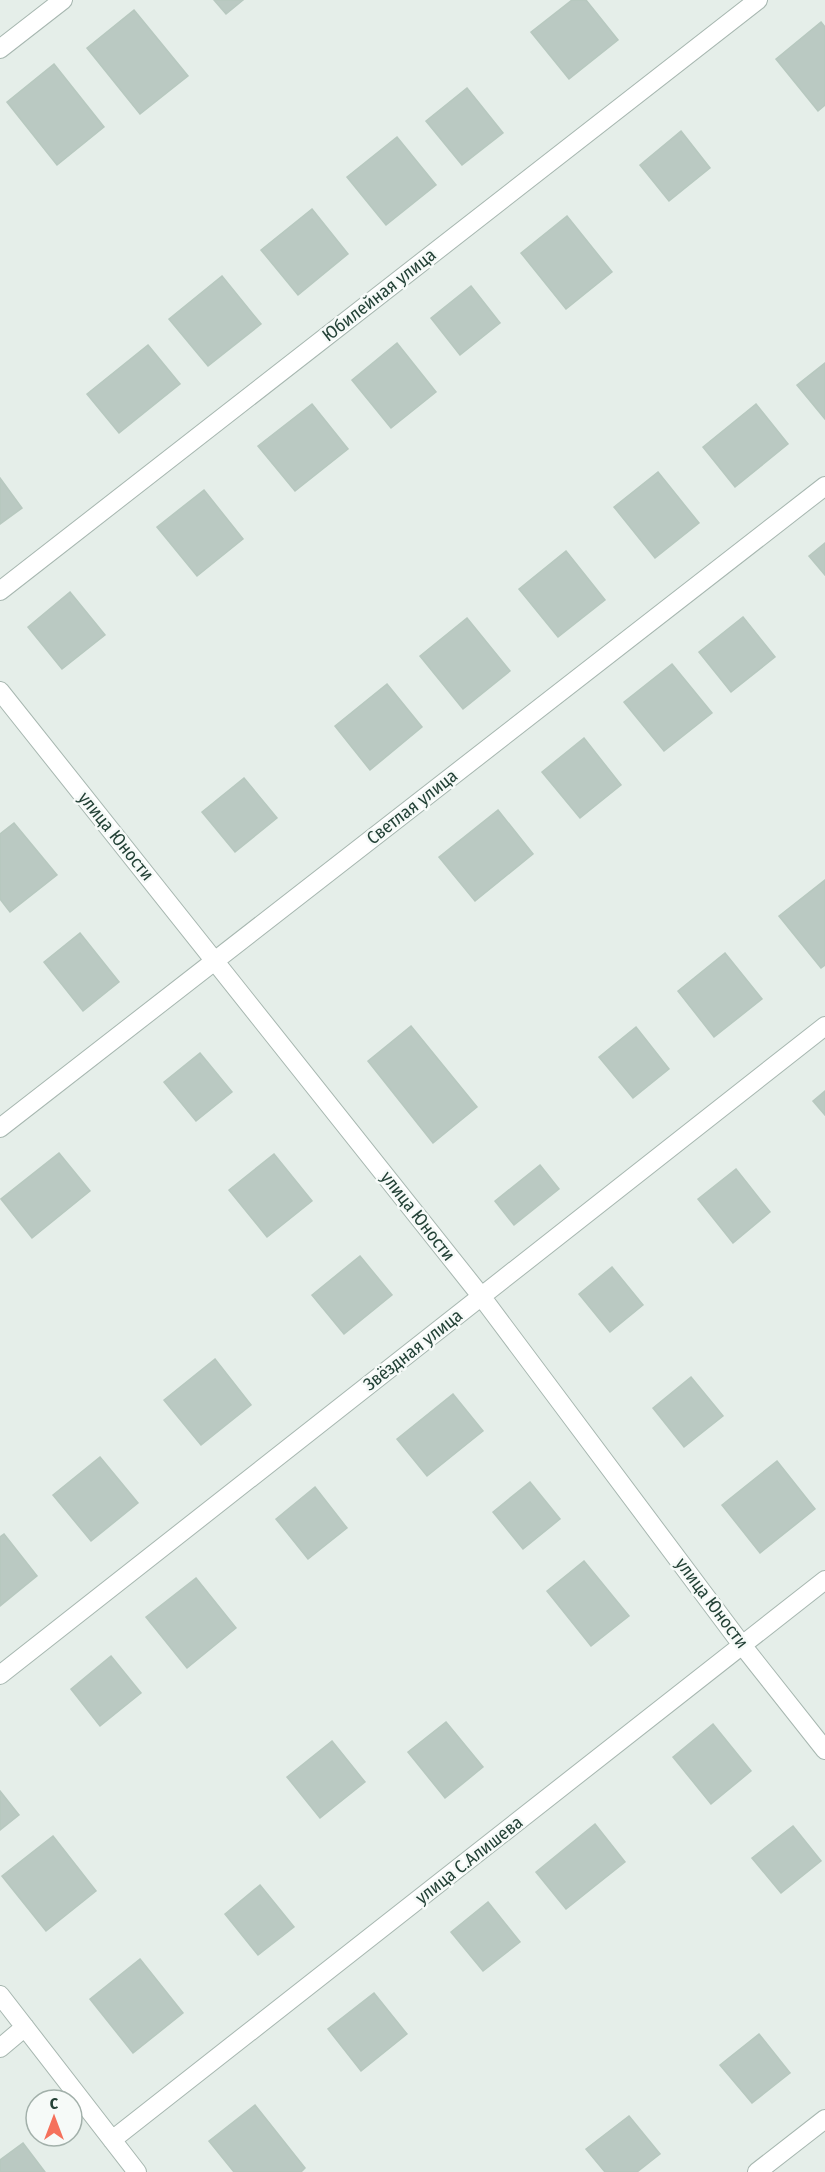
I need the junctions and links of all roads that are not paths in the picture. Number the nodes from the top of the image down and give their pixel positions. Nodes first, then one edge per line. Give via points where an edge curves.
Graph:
1 (63, 0) edge
2 (758, 0) edge
3 (0, 49) edge
4 (825, 486) edge
5 (0, 591) edge
6 (0, 691) edge
7 (214, 960) junction
8 (825, 1026) edge
9 (0, 1128) edge
10 (481, 1296) junction
11 (825, 1580) edge
12 (742, 1645) junction
13 (0, 1675) edge
14 (825, 1750) edge
15 (0, 1995) edge
16 (25, 2027) junction
17 (0, 2048) edge
18 (825, 2119) edge
19 (112, 2140) junction
20 (137, 2172) edge
21 (757, 2172) edge

1 - 3 street
2 - 5 street, Юбилейная улица
4 - 7 street, Светлая улица
6 - 7 street, улица Юности
7 - 9 street, Светлая улица
7 - 10 street, улица Юности
8 - 10 street, Звёздная улица
10 - 12 street, улица Юности
10 - 13 street, Звёздная улица
11 - 12 street, улица С.Алишева
12 - 14 street, улица Юности
12 - 19 street, улица С.Алишева
15 - 16 street
16 - 17 street
16 - 19 street
18 - 21 street
19 - 20 street

